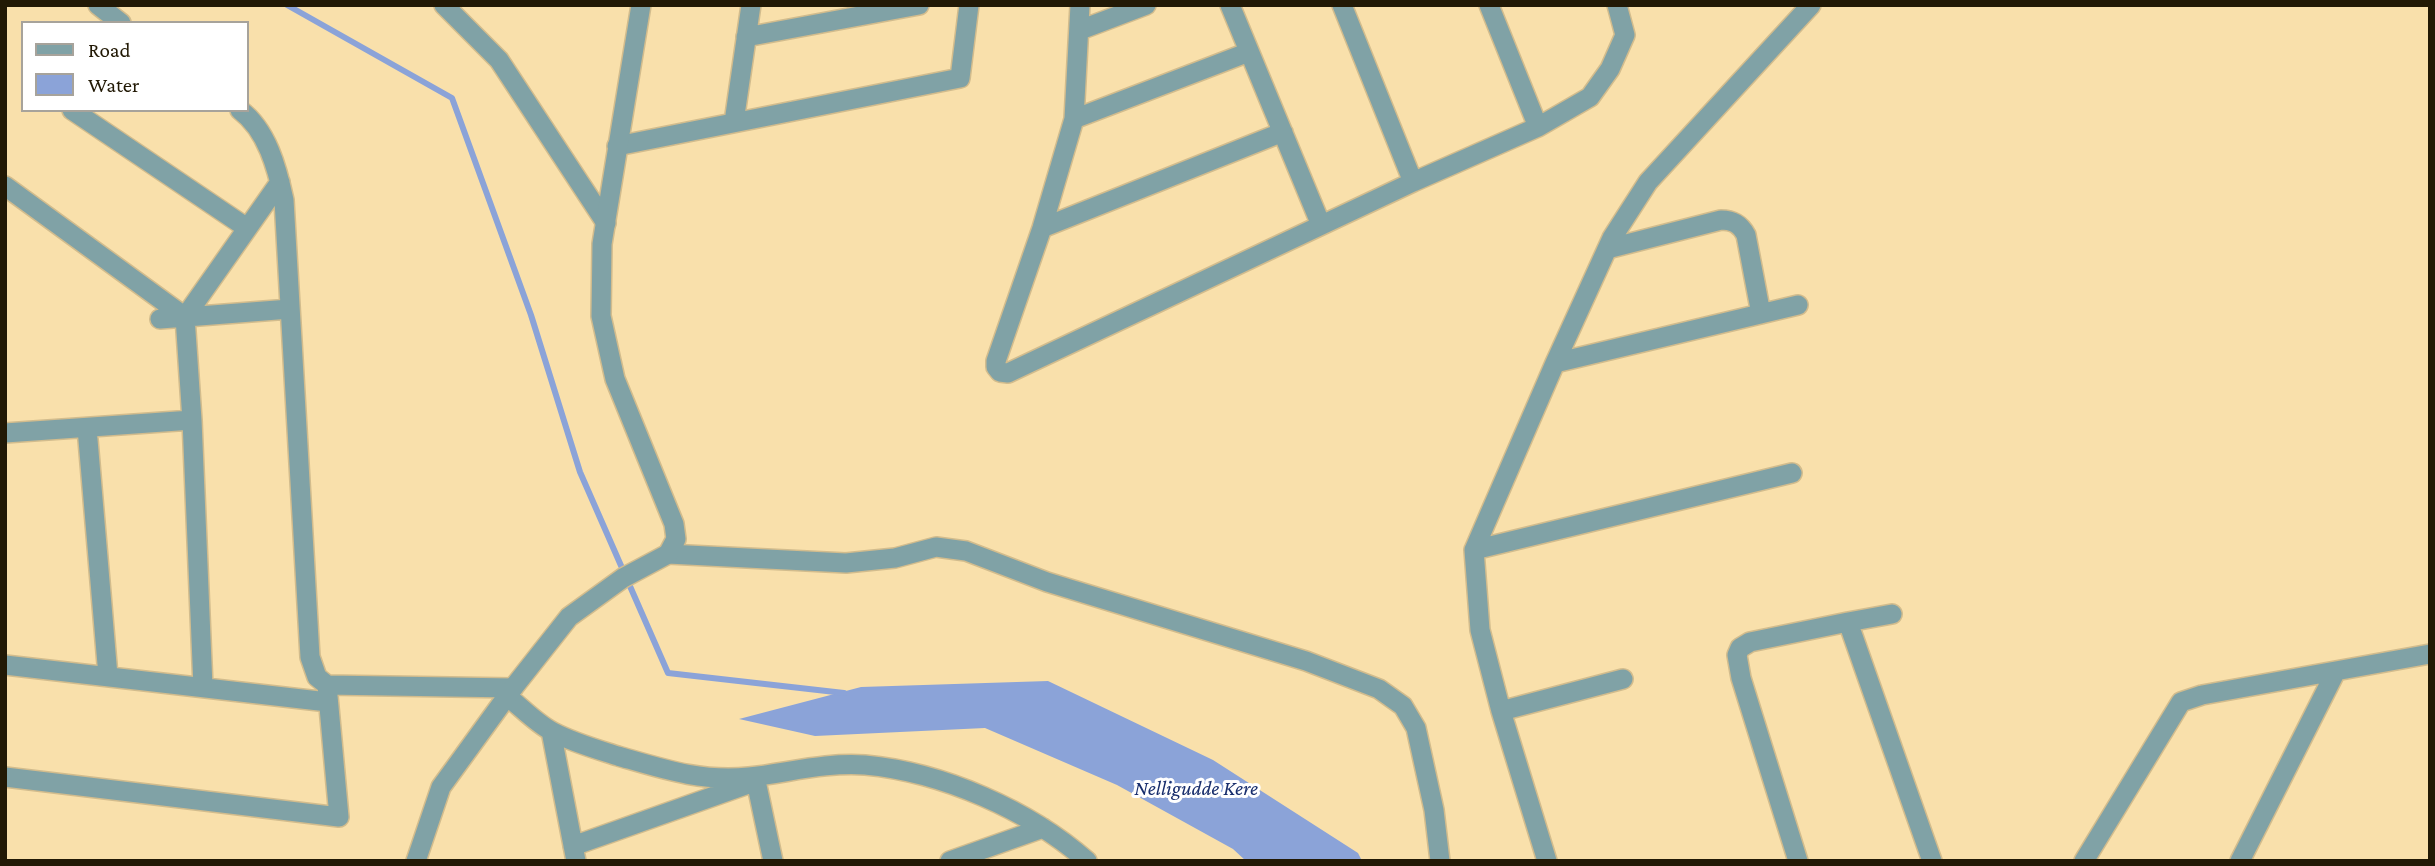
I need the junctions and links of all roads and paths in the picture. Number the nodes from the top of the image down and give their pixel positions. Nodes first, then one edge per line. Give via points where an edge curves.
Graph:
1 (98, 5) edge
2 (444, 5) edge
3 (641, 5) edge
4 (751, 5) edge
5 (919, 5) edge
6 (969, 5) edge
7 (1080, 5) edge
8 (1146, 5) edge
9 (1230, 5) edge
10 (1342, 5) edge
11 (1489, 5) edge
12 (1617, 5) edge
13 (1811, 5) edge
14 (118, 21) edge
15 (1080, 30) junction
16 (746, 37) junction
17 (1249, 52) junction
18 (75, 112) edge
19 (243, 112) edge
20 (1074, 119) junction
21 (734, 122) junction
22 (1538, 127) junction
23 (1283, 132) junction
24 (617, 146) junction
25 (280, 182) junction
26 (1413, 182) junction
27 (5, 186) edge
28 (606, 223) junction
29 (1321, 225) junction
30 (247, 228) junction
31 (1042, 228) junction
32 (1607, 248) junction
33 (1798, 305) dead end
34 (290, 309) junction
35 (1761, 314) junction
36 (184, 317) junction
37 (160, 318) dead end
38 (1555, 363) junction
39 (192, 420) junction
40 (87, 428) junction
41 (5, 433) edge
42 (1792, 473) dead end
43 (1474, 550) junction
44 (668, 554) junction
45 (1892, 614) dead end
46 (1848, 622) junction
47 (2430, 654) edge
48 (5, 665) edge
49 (2335, 673) junction
50 (108, 676) junction
51 (1623, 679) dead end
52 (203, 687) junction
53 (510, 692) junction
54 (328, 693) junction
55 (1501, 711) junction
56 (551, 731) junction
57 (786, 771) junction
58 (5, 777) edge
59 (756, 781) junction
60 (1043, 828) junction
61 (575, 853) edge
62 (417, 860) edge
63 (773, 861) edge
64 (950, 861) edge
65 (1087, 861) edge
66 (1440, 861) edge
67 (1547, 861) edge
68 (1798, 861) edge
69 (1932, 861) edge
70 (2084, 861) edge
71 (2240, 861) edge

1 - 14 street
2 - 28 street via 499,60
3 - 24 street
4 - 16 street
5 - 16 street
6 - 21 street via 960,78
7 - 15 street
8 - 15 street
9 - 17 street
10 - 26 street
11 - 22 street
12 - 22 street via 1625,35 1611,69 1590,97
13 - 32 street via 1648,182
15 - 20 street
16 - 21 street
17 - 20 street
17 - 23 street
18 - 30 street
19 - 25 street via 261,135
20 - 31 street
21 - 24 street
22 - 26 street
23 - 29 street
23 - 31 street
24 - 28 street
25 - 30 street
25 - 34 street
26 - 29 street
27 - 36 street
28 - 44 street via 601,316 615,379 674,524 676,539
29 - 31 street via 1008,373 1000,372 996,361
30 - 36 street
32 - 35 street via 1731,220 1746,235
32 - 38 street
33 - 35 street
34 - 36 street
34 - 54 street via 310,657
35 - 38 street
36 - 37 street
36 - 39 street
38 - 43 street
39 - 40 street
39 - 52 street
40 - 41 street
40 - 50 street
42 - 43 street
43 - 55 street via 1480,630
44 - 53 street via 623,578 569,618
44 - 66 street via 846,563 895,558 936,547 966,551 1047,582 1307,661 1379,689 1403,706 1416,728
45 - 46 street
46 - 68 street via 1750,642 1737,655
46 - 69 street
47 - 49 street
48 - 50 street
49 - 70 street via 2181,702
49 - 71 street
50 - 52 street
51 - 55 street
52 - 54 street
53 - 54 street
53 - 56 street
53 - 62 street via 441,787
54 - 58 street via 339,817
55 - 67 street
56 - 57 street via 578,744 681,775 748,777
56 - 61 street
57 - 59 street
57 - 60 street via 863,765 901,770 989,799
59 - 61 street
59 - 63 street
60 - 64 street
60 - 65 street

